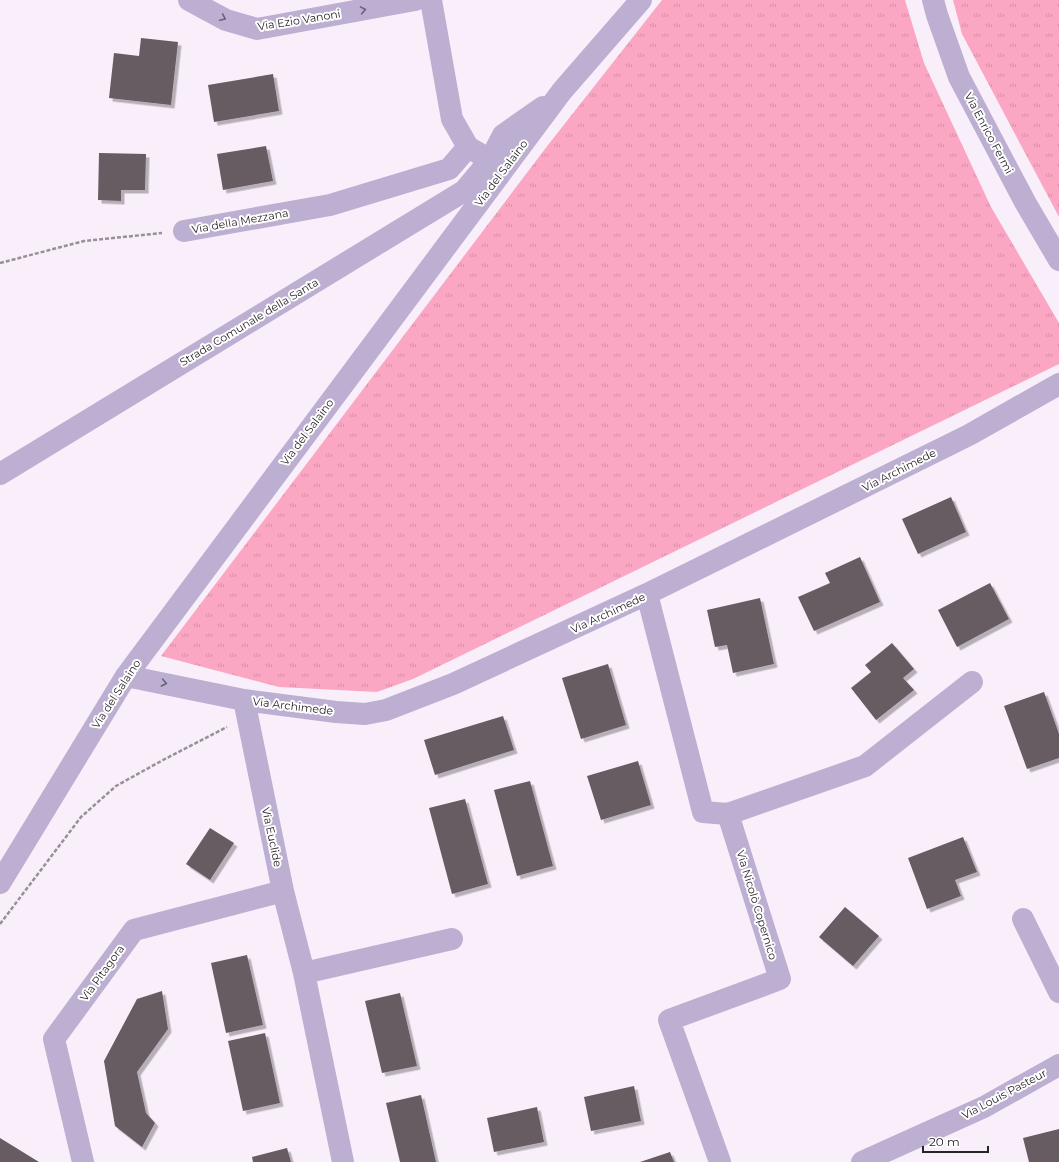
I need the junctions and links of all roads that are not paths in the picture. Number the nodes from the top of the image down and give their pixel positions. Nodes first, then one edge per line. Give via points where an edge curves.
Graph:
1 (188, 0) edge
2 (415, 0) edge
3 (431, 0) edge
4 (641, 0) edge
5 (933, 0) edge
6 (558, 96) junction
7 (468, 147) junction
8 (490, 160) junction
9 (184, 231) road end
10 (1059, 260) edge
11 (1059, 384) edge
12 (0, 474) edge
13 (647, 594) junction
14 (126, 676) junction
15 (972, 682) dead end
16 (244, 700) junction
17 (728, 814) junction
18 (0, 883) edge
19 (283, 891) junction
20 (1023, 919) dead end
21 (452, 939) dead end
22 (304, 973) junction
23 (1059, 992) edge
24 (1059, 1065) edge
25 (83, 1162) edge
26 (343, 1162) edge
27 (720, 1162) edge
28 (862, 1162) edge

1 -> 2 street, Via Ezio Vanoni via 226,20 257,29
3 - 7 street via 452,119
4 - 6 street, Via del Salaino
5 - 10 street, Via Enrico Fermi via 936,15 960,77 1025,202
6 - 8 street, Strada Comunale della Santa via 503,135
6 - 14 street, Via del Salaino
7 - 8 street
7 - 9 street, Via della Mezzana via 449,169 330,205
8 - 12 street, Strada Comunale della Santa via 464,191
11 - 13 street, Via Archimede via 969,435
13 - 16 street, Via Archimede via 460,680 386,710 365,714 336,712
13 - 17 street via 703,812
14 -> 16 street, Via Archimede
14 - 18 street, Via del Salaino
15 - 17 street via 865,766
16 - 19 street, Via Euclide
17 - 27 street, Via Nicolò Copernico via 780,979 670,1020
19 - 22 street, Via Euclide
19 - 25 street, Via Pitagora via 134,930 54,1039
20 - 23 street
21 - 22 street
22 - 26 street, Via Euclide
24 - 28 street, Via Louis Pasteur via 984,1107

